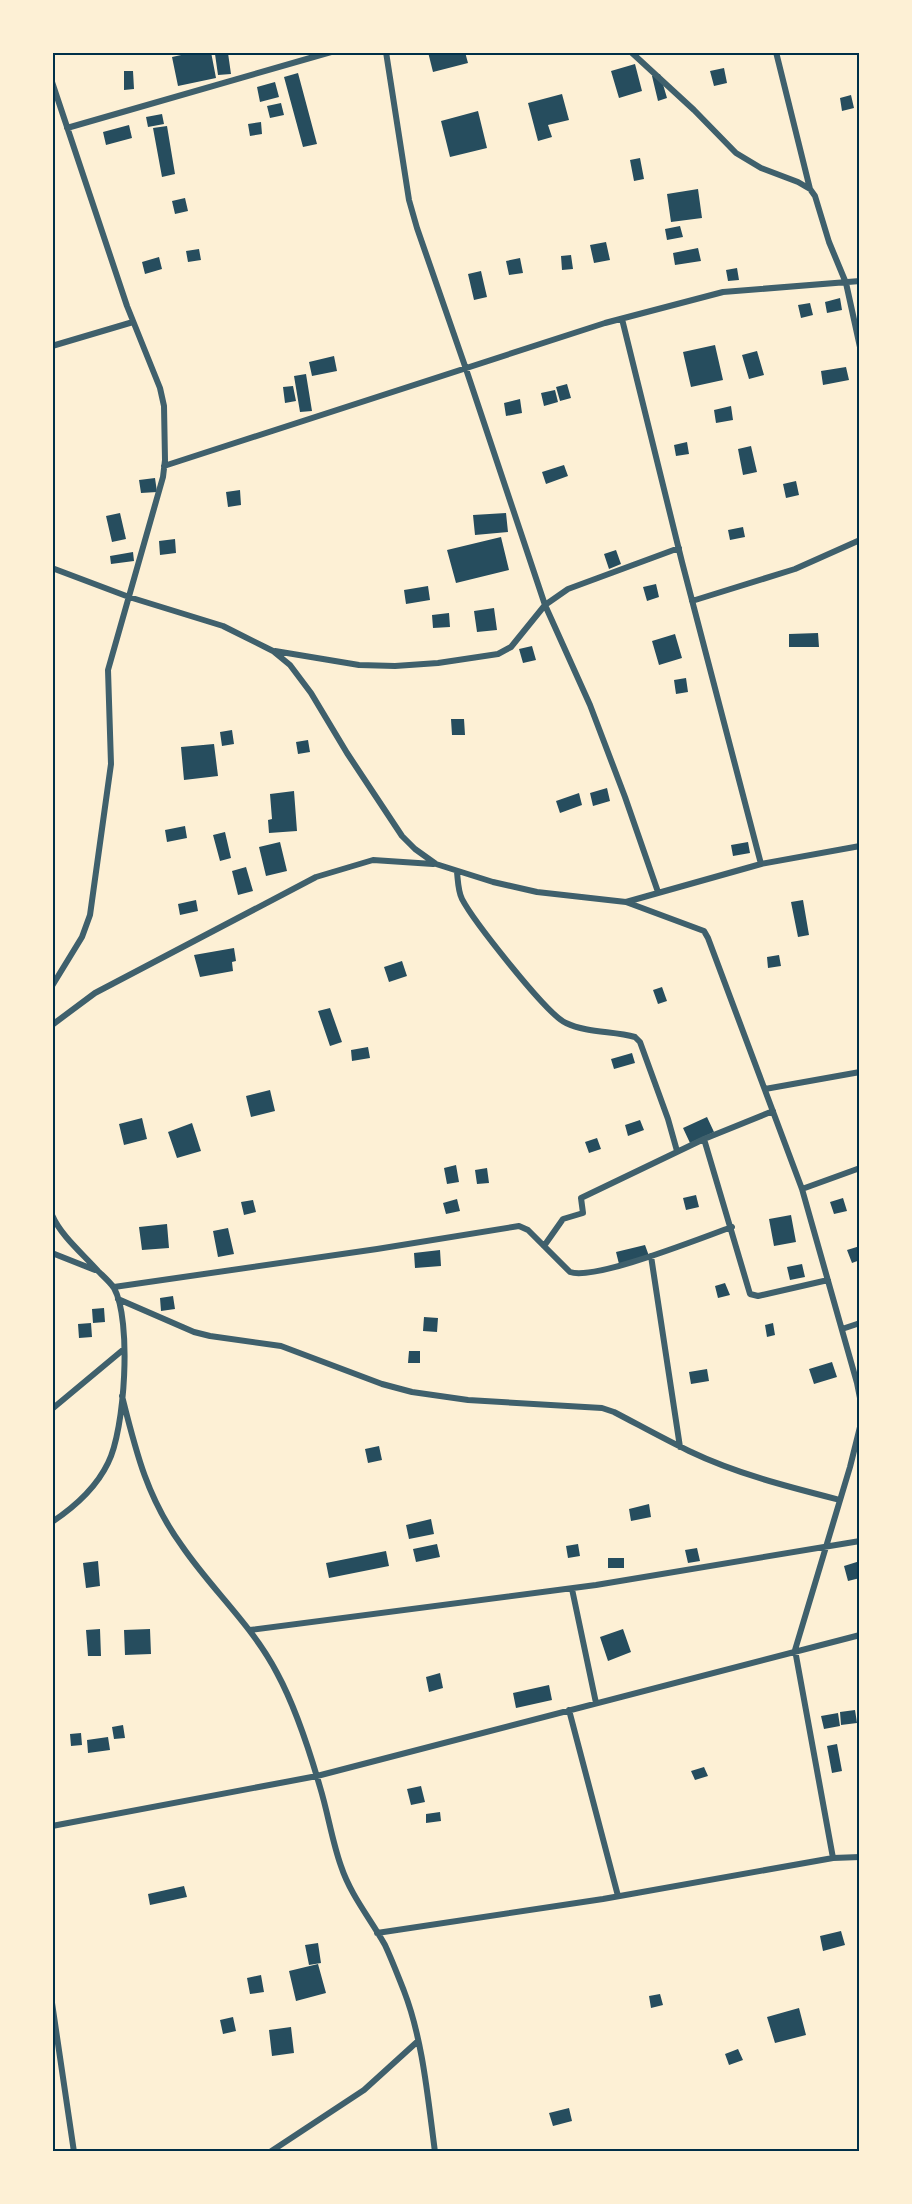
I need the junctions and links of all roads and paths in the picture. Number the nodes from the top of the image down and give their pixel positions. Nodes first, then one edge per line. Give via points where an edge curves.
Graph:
1 (331, 52) edge
2 (386, 52) edge
3 (631, 52) edge
4 (776, 52) edge
5 (52, 82) edge
6 (67, 128) junction
7 (810, 189) junction
8 (860, 281) edge
9 (846, 283) junction
10 (622, 319) junction
11 (133, 322) junction
12 (52, 346) edge
13 (860, 346) edge
14 (466, 369) junction
15 (164, 466) junction
16 (860, 540) edge
17 (679, 548) junction
18 (52, 568) edge
19 (129, 597) junction
20 (692, 601) junction
21 (545, 604) junction
22 (273, 651) junction
23 (860, 846) edge
24 (436, 864) junction
25 (761, 864) junction
26 (458, 872) junction
27 (658, 892) junction
28 (626, 902) junction
29 (52, 986) edge
30 (52, 1025) edge
31 (860, 1072) edge
32 (765, 1089) junction
33 (773, 1111) junction
34 (704, 1139) junction
35 (677, 1151) junction
36 (860, 1168) edge
37 (802, 1189) junction
38 (52, 1215) edge
39 (732, 1227) junction
40 (544, 1246) junction
41 (52, 1253) edge
42 (651, 1256) junction
43 (98, 1271) junction
44 (828, 1280) junction
45 (114, 1287) junction
46 (118, 1299) junction
47 (860, 1323) edge
48 (842, 1329) junction
49 (124, 1349) junction
50 (122, 1396) junction
51 (860, 1398) edge
52 (52, 1409) edge
53 (860, 1427) edge
54 (680, 1447) junction
55 (840, 1500) junction
56 (52, 1522) edge
57 (860, 1541) edge
58 (825, 1548) junction
59 (572, 1589) junction
60 (250, 1630) junction
61 (860, 1635) edge
62 (795, 1650) junction
63 (596, 1703) junction
64 (569, 1710) junction
65 (316, 1776) junction
66 (52, 1826) edge
67 (860, 1857) edge
68 (833, 1858) junction
69 (618, 1896) junction
70 (376, 1933) junction
71 (52, 2003) edge
72 (418, 2042) junction
73 (74, 2151) edge
74 (270, 2151) edge
75 (435, 2151) edge

1 - 6 street
2 - 14 street via 409,200
3 - 7 street via 736,153
4 - 7 street
5 - 6 street
6 - 11 street
7 - 9 street via 820,206
8 - 9 street
9 - 10 street via 736,289
9 - 13 street
10 - 14 street
10 - 17 street
11 - 12 street
11 - 15 street via 162,395
14 - 15 street
14 - 21 street
15 - 19 street
16 - 20 street via 795,569
17 - 20 street
17 - 21 street via 568,589
18 - 19 street
19 - 22 street via 223,626
19 - 29 street via 108,670 111,764 90,915 82,937
20 - 25 street
21 - 22 street via 511,647 474,659 359,665
21 - 27 street via 590,705
22 - 24 street via 290,665 311,693 402,836
23 - 25 street
24 - 26 street
24 - 30 street via 373,860 316,877 95,993
25 - 27 street
26 - 28 street via 537,892
26 - 35 street via 458,888 466,906 518,974 559,1019 573,1026 635,1037 639,1042
27 - 28 street
28 - 32 street via 704,931
31 - 32 street
32 - 33 street
33 - 34 street
33 - 37 street
34 - 35 street
34 - 39 street
35 - 40 street via 581,1198 583,1213 562,1219
36 - 37 street
37 - 44 street
38 - 43 street via 61,1231
39 - 42 street
39 - 44 street via 750,1294 758,1296
40 - 42 street via 576,1274
40 - 45 street via 519,1226
41 - 43 street
42 - 54 street
43 - 45 street
44 - 48 street
45 - 46 street
46 - 49 street
46 - 54 street via 194,1332 281,1346 412,1392 468,1400 602,1408
47 - 48 street
48 - 51 street
49 - 50 street
49 - 52 street
50 - 56 street via 110,1461 75,1506
50 - 60 street via 146,1484 161,1513 182,1548
53 - 55 street
54 - 55 street via 765,1481
55 - 58 street
57 - 58 street
58 - 59 street
58 - 62 street
59 - 60 street
59 - 63 street
60 - 65 street via 278,1675
61 - 62 street
62 - 63 street
62 - 68 street
63 - 64 street
64 - 65 street
64 - 69 street
65 - 66 street
65 - 70 street via 340,1864
67 - 68 street
68 - 69 street
69 - 70 street
70 - 72 street via 405,1994
71 - 73 street
72 - 74 street via 364,2090
72 - 75 street

